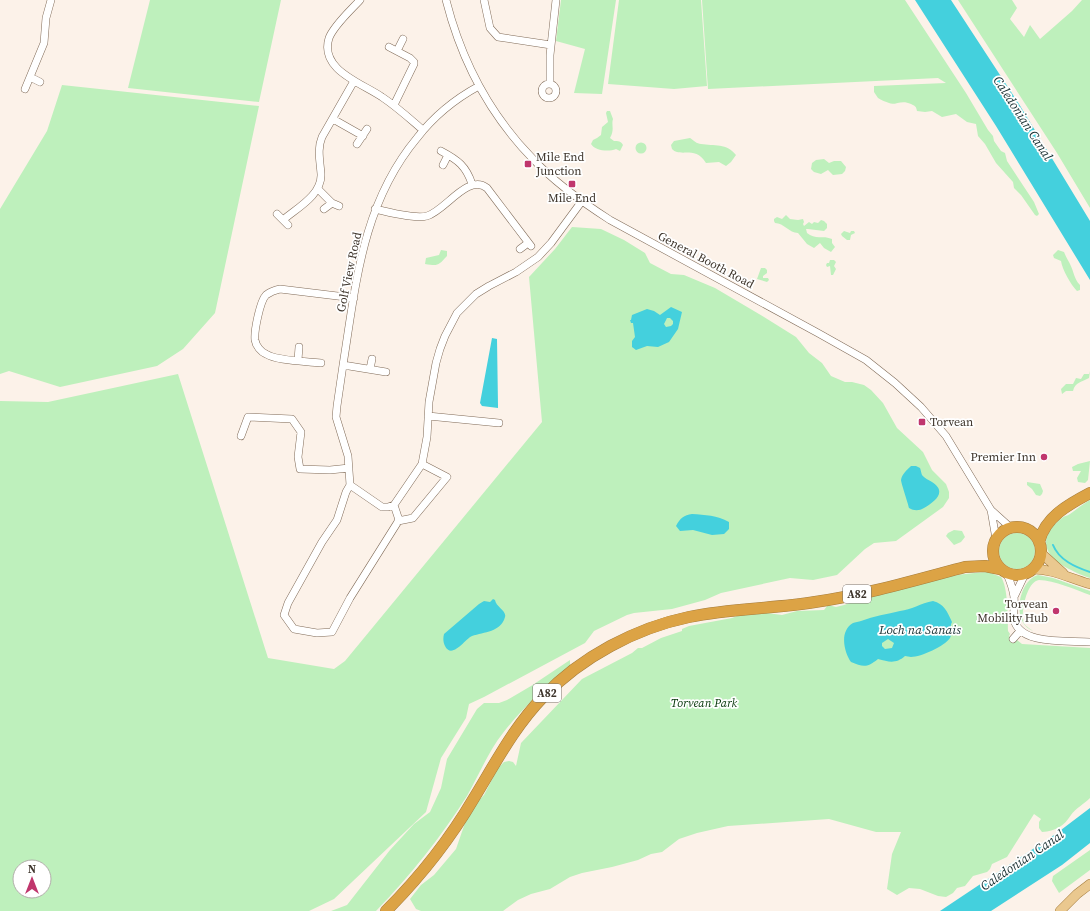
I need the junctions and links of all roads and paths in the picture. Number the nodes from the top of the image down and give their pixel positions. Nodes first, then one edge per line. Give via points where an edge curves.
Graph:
1 (51, 0) edge
2 (360, 0) edge
3 (446, 0) edge
4 (484, 0) edge
5 (556, 0) edge
6 (403, 39) dead end
7 (551, 45) junction
8 (389, 47) dead end
9 (397, 51) junction
10 (30, 77) junction
11 (354, 81) junction
12 (40, 82) dead end
13 (550, 84) dead end
14 (479, 86) junction
15 (25, 89) dead end
16 (394, 106) junction
17 (332, 119) junction
18 (367, 129) dead end
19 (423, 130) junction
20 (363, 136) junction
21 (357, 144) dead end
22 (441, 151) dead end
23 (448, 155) junction
24 (443, 165) dead end
25 (472, 184) junction
26 (318, 189) junction
27 (582, 201) junction
28 (332, 202) junction
29 (339, 206) dead end
30 (375, 209) junction
31 (324, 210) dead end
32 (277, 214) dead end
33 (283, 220) junction
34 (288, 226) dead end
35 (520, 249) dead end
36 (354, 298) junction
37 (299, 347) dead end
38 (372, 359) dead end
39 (298, 360) junction
40 (320, 362) dead end
41 (343, 366) junction
42 (370, 369) junction
43 (386, 372) dead end
44 (428, 416) junction
45 (499, 423) dead end
46 (241, 436) dead end
47 (422, 464) junction
48 (349, 468) junction
49 (350, 485) junction
50 (1090, 493) edge
51 (394, 505) junction
52 (991, 510) junction
53 (1052, 518) junction
54 (398, 521) junction
55 (1011, 528) junction
56 (1024, 528) junction
57 (996, 539) junction
58 (1039, 542) junction
59 (993, 551) junction
60 (1041, 553) junction
61 (965, 567) junction
62 (1003, 571) junction
63 (1029, 572) junction
64 (1066, 575) junction
65 (1090, 584) edge
66 (1014, 598) junction
67 (1020, 631) junction
68 (1013, 639) dead end
69 (1090, 642) edge
70 (1090, 884) edge
71 (386, 911) edge
72 (1060, 911) edge

1 - 10 street via 46,18 44,44
2 - 11 street via 332,32 328,47 329,55 337,68
3 - 14 street, General Booth Road via 456,33
4 - 7 street via 490,28 498,37
5 - 7 street
6 - 9 street
7 - 13 street
8 - 9 street
9 - 16 street via 413,59 414,64
10 - 12 street
10 - 15 street
11 - 16 street
11 - 17 street
14 - 19 street, Golf View Road via 446,108
14 - 27 street, General Booth Road via 503,123 533,160
16 - 19 street
17 - 20 street
17 - 26 street via 319,145 321,182
18 - 20 street
19 - 30 street, Golf View Road via 394,169
20 - 21 street
22 - 23 street
23 - 24 street
23 - 25 street via 461,163
25 - 30 street via 429,215 418,216
25 - 35 street via 477,183 486,188 529,245
26 - 28 street
26 - 33 street
27 - 44 street via 538,257 476,294 457,313 440,349
27 - 52 street, General Booth Road via 610,220 818,333 871,365 895,383 922,407 941,431
28 - 29 street
28 - 31 street
30 - 36 street, Golf View Road via 360,258
32 - 33 street
33 - 34 street
36 - 39 street via 280,289 265,296 255,332 258,348 274,358
36 - 41 street, Golf View Road
37 - 39 street
38 - 42 street
39 - 40 street
41 - 42 street
41 - 48 street, Golf View Road via 336,417
42 - 43 street
44 - 45 street
44 - 47 street
46 - 48 street via 248,417 292,419 301,432 298,457 300,469
47 - 51 street
47 - 54 street via 447,477 413,518
48 - 49 street, Golf View Road
49 - 51 street via 382,506
49 - 54 street via 336,520 288,603 284,615 294,629 317,633 332,632
50 - 53 highway
51 - 54 street
52 - 55 street, General Booth Road
52 - 57 street, General Booth Road
53 - 56 highway
53 - 58 highway
55 - 56 highway
55 - 57 highway via 1004,530
56 - 58 highway via 1036,536
57 - 59 highway
58 - 60 highway
59 - 61 highway, A82
59 - 62 highway via 994,560
60 - 63 highway via 1040,559
60 - 64 main road
61 - 62 highway, A82 via 985,566
61 - 71 highway, A82 via 848,596 690,617 639,632 597,654 570,671 543,696 517,727 455,827 425,869
62 - 63 highway via 1019,576
62 - 66 street
63 - 64 main road via 1045,570
63 - 66 street
64 - 65 main road
66 - 67 street via 1014,617 1016,627
67 - 68 street
67 - 69 street via 1035,638
70 - 72 main road

